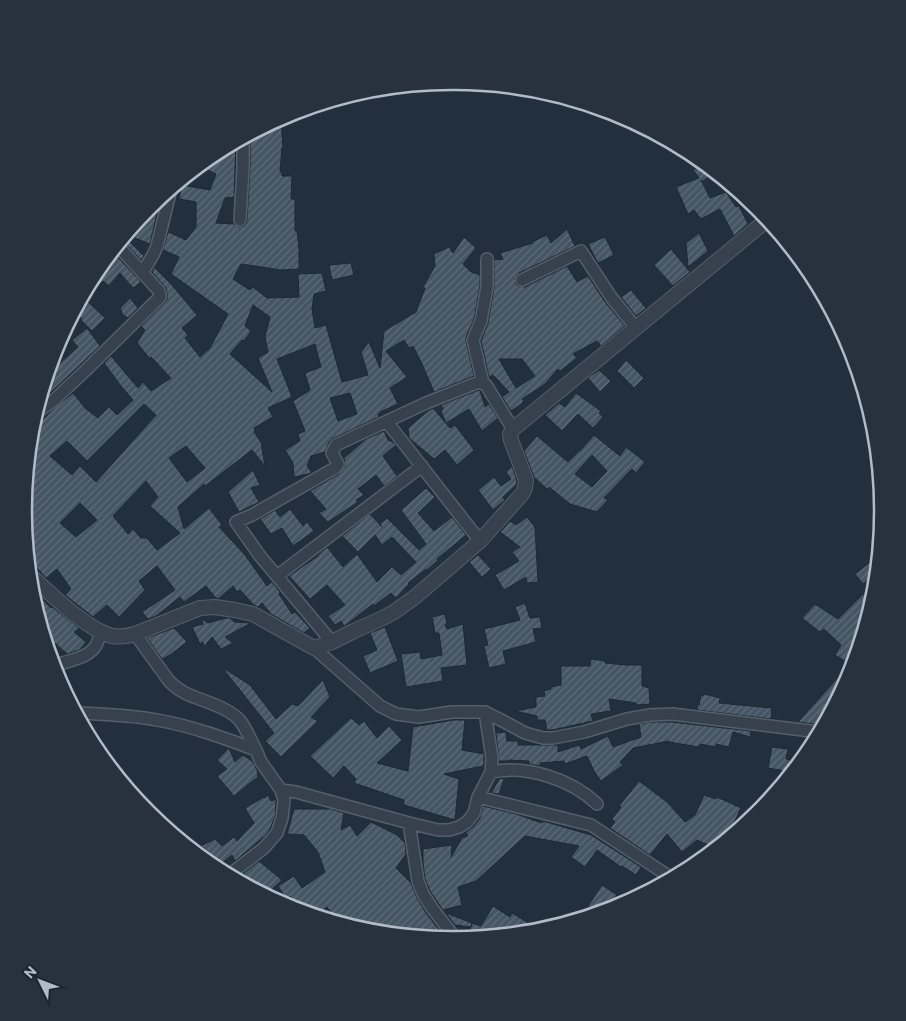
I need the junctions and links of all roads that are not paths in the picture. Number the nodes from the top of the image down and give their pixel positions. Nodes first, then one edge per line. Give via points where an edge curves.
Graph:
1 (243, 146) edge
2 (168, 202) edge
3 (240, 220) dead end
4 (761, 225) edge
5 (122, 251) edge
6 (488, 259) dead end
7 (142, 273) junction
8 (522, 280) dead end
9 (636, 328) junction
10 (483, 383) junction
11 (46, 406) edge
12 (387, 422) junction
13 (512, 429) junction
14 (422, 466) junction
15 (480, 541) junction
16 (277, 576) junction
17 (39, 583) edge
18 (101, 632) junction
19 (135, 634) junction
20 (332, 642) junction
21 (314, 648) junction
22 (62, 663) edge
23 (485, 712) junction
24 (85, 713) edge
25 (811, 731) edge
26 (256, 750) junction
27 (492, 766) junction
28 (281, 790) junction
29 (478, 797) junction
30 (597, 804) dead end
31 (409, 823) junction
32 (236, 870) edge
33 (665, 874) edge
34 (450, 931) edge

1 - 3 street
2 - 7 street via 157,246
4 - 9 street
5 - 7 street
6 - 10 street via 488,285 473,340
7 - 11 street via 160,297
8 - 9 street via 581,252 610,297
9 - 13 street
10 - 12 street via 426,402
10 - 13 street
12 - 14 street
12 - 16 street via 333,448 338,464 334,468 236,522
13 - 15 street via 511,440 526,480 525,488
14 - 15 street
14 - 16 street
15 - 20 street via 394,612
16 - 20 street
17 - 18 street
18 - 19 street via 114,636
18 - 22 street via 96,646 87,654
19 - 21 street via 200,608 215,608 253,614
19 - 26 street via 176,688 237,718
20 - 21 street
21 - 23 street via 380,706 396,714 419,717
23 - 25 street via 525,733 542,738 563,737 627,719 665,714
23 - 27 street
24 - 26 street via 157,720 203,730
26 - 28 street
27 - 29 street
27 - 30 street via 565,782
28 - 31 street
28 - 32 street via 284,800 277,833
29 - 31 street via 474,812 459,827 438,830
29 - 33 street via 591,824
31 - 34 street via 418,881 423,894

